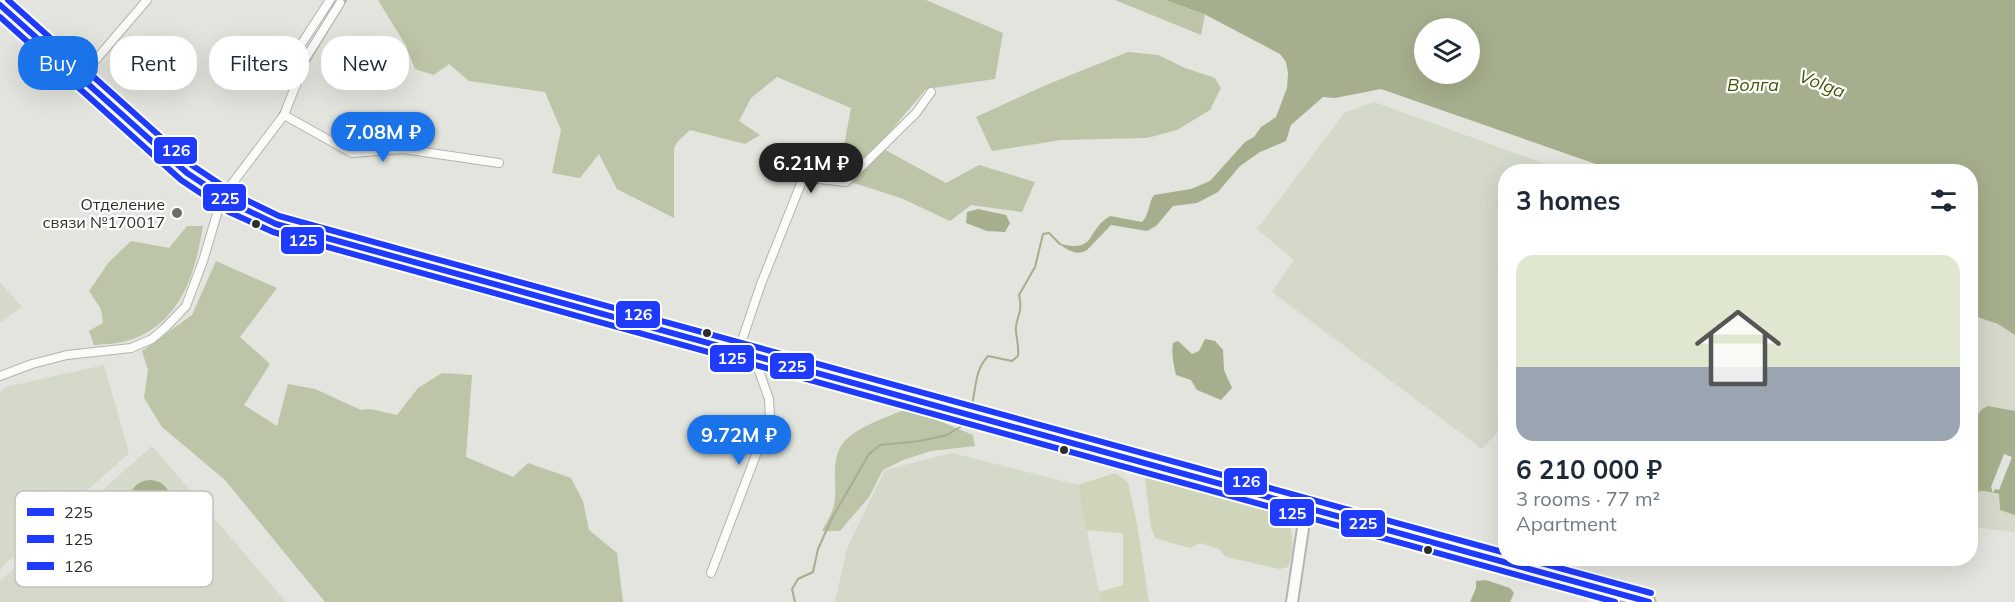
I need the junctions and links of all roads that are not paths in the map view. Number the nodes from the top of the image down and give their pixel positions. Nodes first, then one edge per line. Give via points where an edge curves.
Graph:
1 (147, 0) edge
2 (330, 0) edge
3 (340, 3) dead end
4 (0, 5) edge
5 (35, 36) edge
6 (307, 36) edge
7 (309, 52) edge
8 (98, 57) edge
9 (95, 90) edge
10 (294, 90) edge
11 (931, 92) dead end
12 (284, 115) junction
13 (499, 163) dead end
14 (222, 197) junction
15 (738, 352) junction
16 (754, 357) junction
17 (0, 376) edge
18 (1306, 508) junction
19 (1498, 561) edge
20 (1518, 566) edge
21 (711, 573) dead end
22 (1292, 602) edge
23 (1649, 602) edge

1 - 8 street
2 - 6 street
3 - 7 street
4 - 5 main road
9 - 14 main road via 181,168
10 - 12 street
11 - 15 street via 916,113 846,182 810,178 802,181
12 - 13 street via 352,153 403,149
12 - 14 street
14 - 15 main road via 293,230
14 - 17 street via 186,306 152,339 131,348 67,355
15 - 16 main road
16 - 18 main road
16 - 21 street via 769,399 770,418
18 - 19 main road
18 - 22 street
20 - 23 main road

